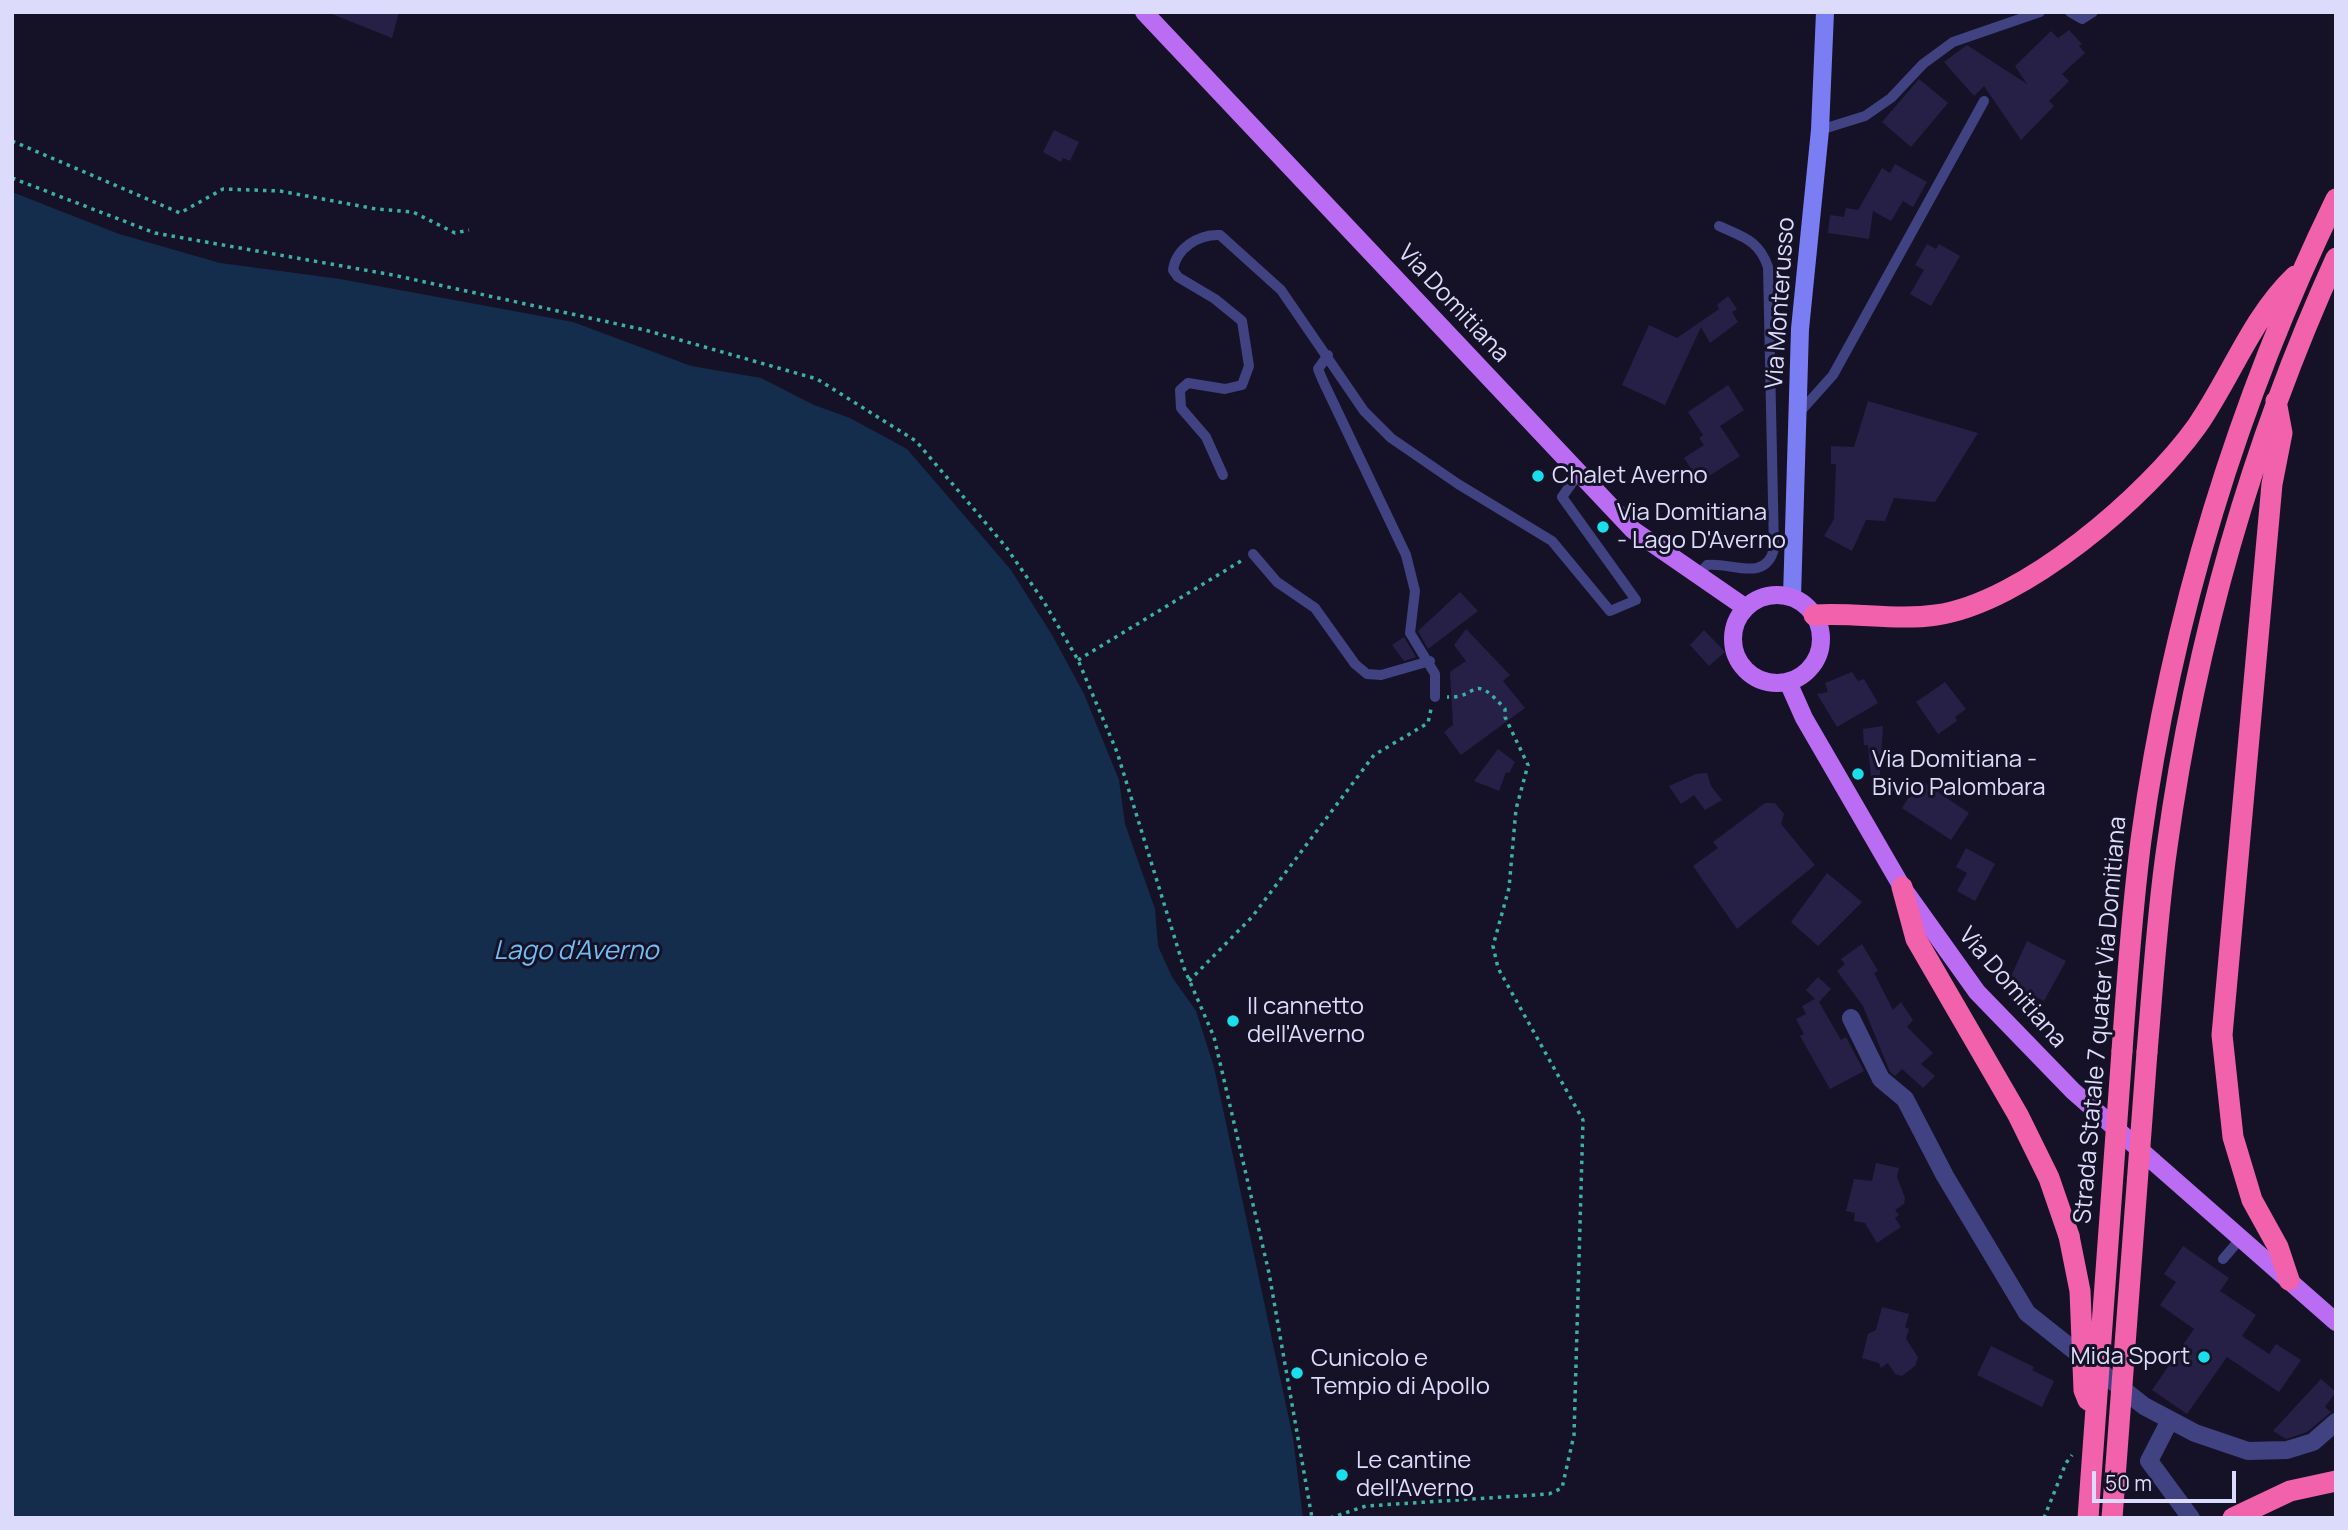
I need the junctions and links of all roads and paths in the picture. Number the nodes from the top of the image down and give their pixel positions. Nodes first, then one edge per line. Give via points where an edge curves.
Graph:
1 (1144, 12) edge
2 (1825, 12) edge
3 (2040, 12) edge
4 (2070, 12) edge
5 (2094, 12) edge
6 (1984, 102) dead end
7 (1820, 130) junction
8 (12, 141) edge
9 (12, 178) edge
10 (2336, 199) edge
11 (1718, 226) dead end
12 (469, 230) dead end
13 (2336, 258) edge
14 (2302, 270) junction
15 (1328, 355) junction
16 (2276, 401) junction
17 (1798, 415) junction
18 (1578, 473) junction
19 (1223, 475) dead end
20 (1253, 554) joint
21 (1698, 575) junction
22 (1792, 597) junction
23 (1746, 608) junction
24 (1814, 615) junction
25 (1078, 660) junction
26 (1430, 661) junction
27 (1788, 682) junction
28 (1434, 697) junction
29 (1902, 887) junction
30 (1189, 981) junction
31 (1850, 1018) dead end
32 (2241, 1238) junction
33 (2223, 1259) dead end
34 (2288, 1280) junction
35 (2336, 1322) edge
36 (2095, 1417) junction
37 (2169, 1422) junction
38 (2336, 1422) edge
39 (2336, 1481) edge
40 (1312, 1518) edge
41 (1330, 1518) edge
42 (2088, 1518) edge
43 (2112, 1518) edge
44 (2191, 1518) edge
45 (2233, 1518) edge

1 - 18 main road, Via Domitiana
2 - 7 street, Via Monterusso
3 - 7 lane via 1953,42 1865,116
4 - 5 lane via 2082,19
6 - 17 lane via 1833,375
7 - 17 street, Via Monterusso via 1800,329
8 - 12 path via 180,213 223,189 280,191 413,212 455,233
9 - 25 path via 155,233 393,275 645,330 817,379 916,441 1006,547
10 - 14 highway, Strada Statale 7 quater Via Domitiana
11 - 21 lane via 1755,244 1763,251 1768,267 1774,548 1771,560 1762,568 1715,564 1707,565
13 - 16 highway, Strada Statale 7 quater Via Domitiana
14 - 24 highway via 2274,296 2177,451 2093,534 2030,575 1957,611 1912,617
14 - 36 highway, Strada Statale 7 quater Via Domitiana, bridge via 2241,425 2176,646 2141,836
15 - 18 lane via 1364,411 1391,438 1552,541 1610,611 1636,600 1562,497
15 - 19 lane via 1281,290 1220,235 1197,238 1174,260 1178,277 1242,321 1250,366 1242,385 1225,389 1188,383 1178,400 1206,437
15 - 26 lane via 1318,369 1406,555 1415,591 1410,633
16 - 34 highway via 2282,433 2272,484 2222,1035 2233,1138 2252,1199 2278,1247
16 - 43 highway, Strada Statale 7 quater Via Domitiana, bridge via 2238,513 2196,683 2166,847
17 - 22 street, Via Monterusso
18 - 21 main road, Via Domitiana via 1633,530
20 - 25 path
20 - 26 lane via 1277,582 1315,608 1367,674 1381,676
21 - 23 main road, Via Domitiana
22 - 23 main road via 1767,596
22 - 24 main road
23 - 27 main road via 1733,639 1739,661 1745,671 1765,682
24 - 27 main road via 1821,650 1809,671
25 - 30 path via 1117,752
26 - 28 lane via 1435,674
27 - 29 main road, Via Domitiana via 1804,718
28 - 30 path via 1428,723 1374,755 1252,917
28 - 41 path via 1452,698 1476,687 1490,692 1505,709 1528,765 1516,809 1509,888 1493,946 1498,968 1583,1120 1574,1435 1562,1488 1549,1494 1366,1506
29 - 32 main road, Via Domitiana via 1948,956 2008,1028
29 - 36 highway, bridge via 1916,939 2018,1115 2049,1178 2080,1291 2084,1390
30 - 40 path via 1214,1037 1263,1247
31 - 37 street via 1881,1079 1905,1099 2026,1313
32 - 33 lane
32 - 34 main road, Via Domitiana
34 - 35 main road, Via Domitiana
36 - 42 highway, Strada Statale 7 quater Via Domitiana, bridge
37 - 38 street via 2262,1452 2299,1449
37 - 44 street via 2148,1461
39 - 45 highway via 2290,1491

